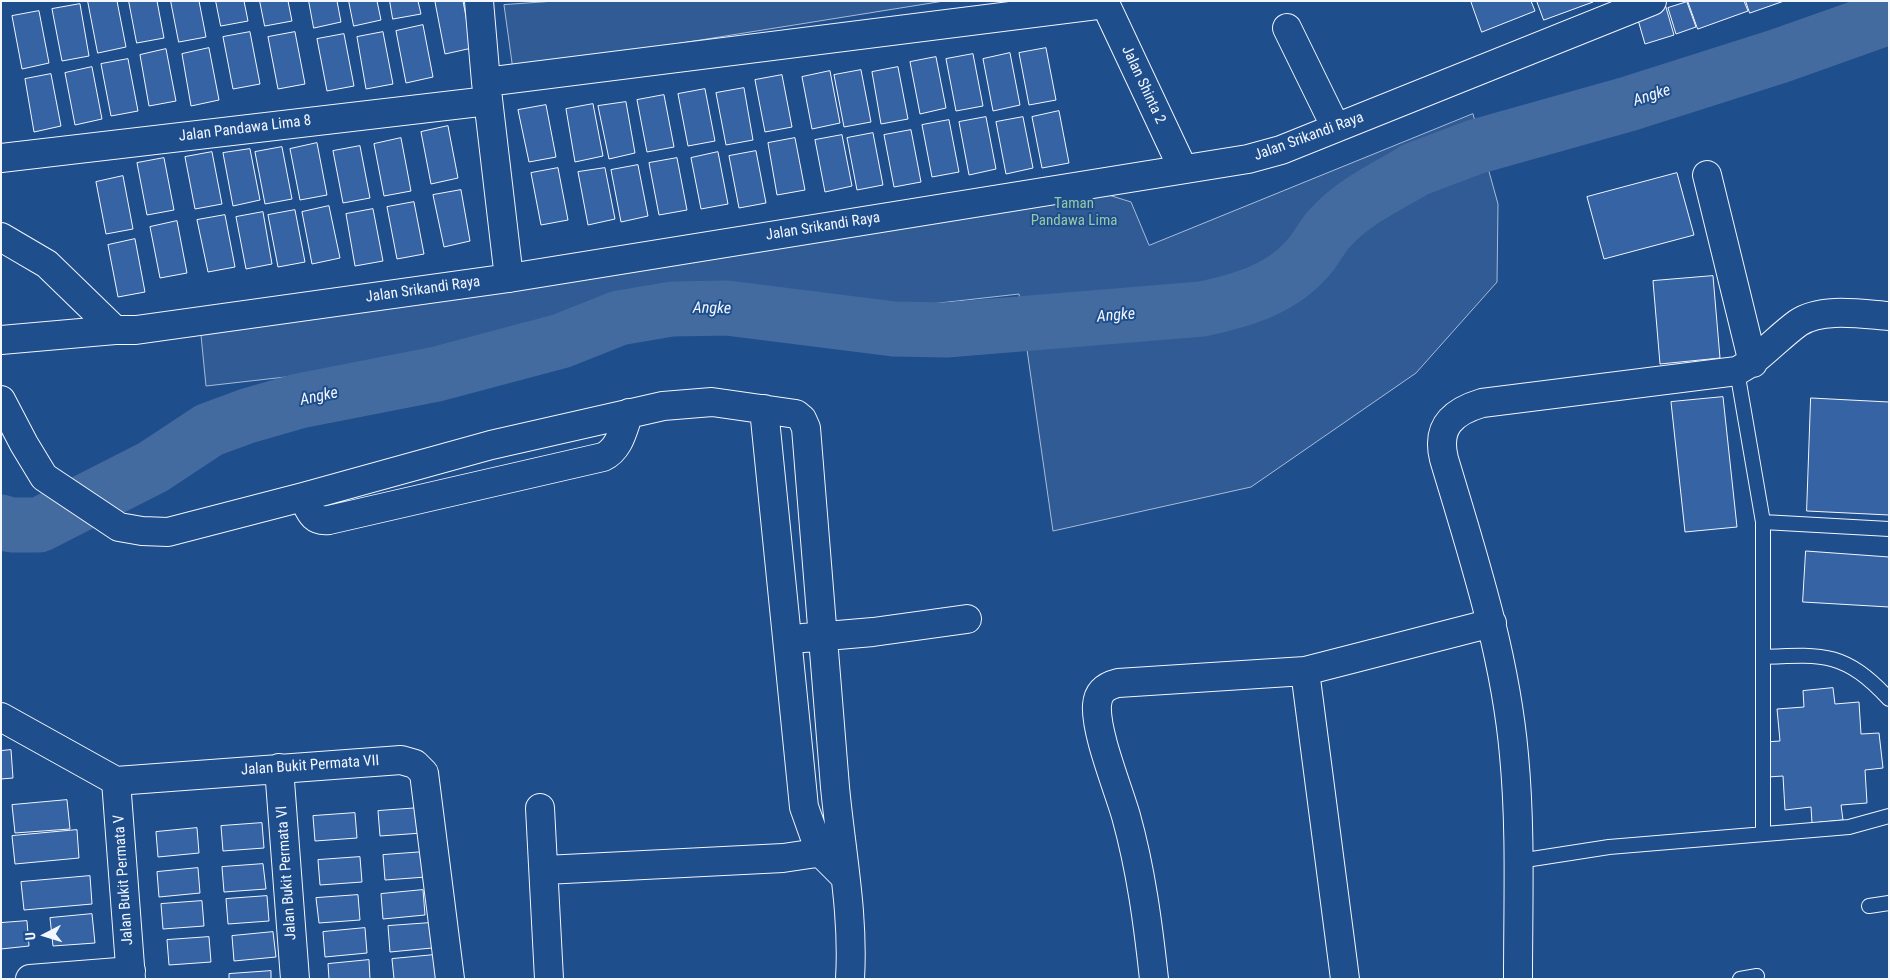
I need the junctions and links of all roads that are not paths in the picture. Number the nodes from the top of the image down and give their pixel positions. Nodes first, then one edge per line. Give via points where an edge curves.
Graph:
1 (479, 1) edge
2 (1652, 1) edge
3 (1104, 2) edge
4 (1608, 10) edge
5 (1287, 28) dead end
6 (487, 91) junction
7 (1336, 128) junction
8 (1, 158) edge
9 (1183, 169) junction
10 (1707, 175) dead end
11 (1, 237) edge
12 (509, 278) junction
13 (1889, 316) edge
14 (115, 330) junction
15 (1, 340) edge
16 (1745, 367) junction
17 (1, 400) edge
18 (764, 409) junction
19 (629, 413) junction
20 (304, 498) junction
21 (1763, 522) junction
22 (1889, 529) edge
23 (967, 619) dead end
24 (1492, 623) junction
25 (787, 638) junction
26 (822, 638) junction
27 (1763, 657) junction
28 (1305, 671) junction
29 (1889, 699) edge
30 (1, 717) edge
31 (279, 768) junction
32 (116, 781) junction
33 (540, 808) dead end
34 (1889, 816) edge
35 (1763, 834) junction
36 (835, 859) junction
37 (1519, 861) junction
38 (545, 870) junction
39 (1889, 902) edge
40 (1869, 906) dead end
41 (131, 975) edge
42 (1757, 976) dead end
43 (1518, 978) edge
44 (30, 979) edge
45 (295, 979) edge
46 (450, 979) edge
47 (549, 979) edge
48 (850, 979) edge
49 (1154, 979) edge
50 (1345, 979) edge
51 (1512, 979) edge
52 (1740, 979) edge

1 - 6 street
2 - 4 street, Jalan Srikandi Raya
3 - 6 street, Jalan Pandawa Lima 8
3 - 9 street, Jalan Shinta 2
4 - 7 street, Jalan Srikandi Raya
5 - 7 street
6 - 8 street, Jalan Pandawa Lima 8
6 - 12 street
7 - 9 street, Jalan Srikandi Raya via 1248,159
9 - 12 street, Jalan Srikandi Raya
10 - 16 street
11 - 14 street via 47,264
12 - 14 street, Jalan Srikandi Raya via 136,330
13 - 16 street via 1844,314 1816,316 1799,322
14 - 15 street, Jalan Srikandi Raya
16 - 21 lane
16 - 24 street via 1482,403 1464,408 1452,417 1443,432 1441,445
17 - 20 street via 44,477 119,527 168,532
18 - 19 street via 712,402
18 - 25 street
18 - 26 street via 796,414 806,428
19 - 20 street via 491,445
19 - 20 street via 617,446 603,457 329,520 313,517
21 - 22 lane
21 - 27 lane
23 - 26 street
24 - 28 street
24 - 37 street via 1514,754
25 - 26 street
25 - 36 street via 804,807
26 - 36 street
27 - 29 lane via 1812,654 1830,657 1872,681
27 - 35 lane
28 - 49 street via 1118,683 1100,692 1097,706 1102,734 1127,818 1146,902
28 - 50 street
30 - 32 street
31 - 32 street, Jalan Bukit Permata VII
31 - 45 street, Jalan Bukit Permata VI
31 - 46 street, Jalan Bukit Permata VII via 401,760 415,764 424,773
32 - 41 street, Jalan Bukit Permata V
33 - 38 street
34 - 35 lane via 1849,827
35 - 37 lane via 1609,847
36 - 38 street via 783,858
36 - 48 street via 848,889 852,944
37 - 43 street
38 - 47 street
39 - 40 lane
41 - 44 street
42 - 52 lane
43 - 51 street

